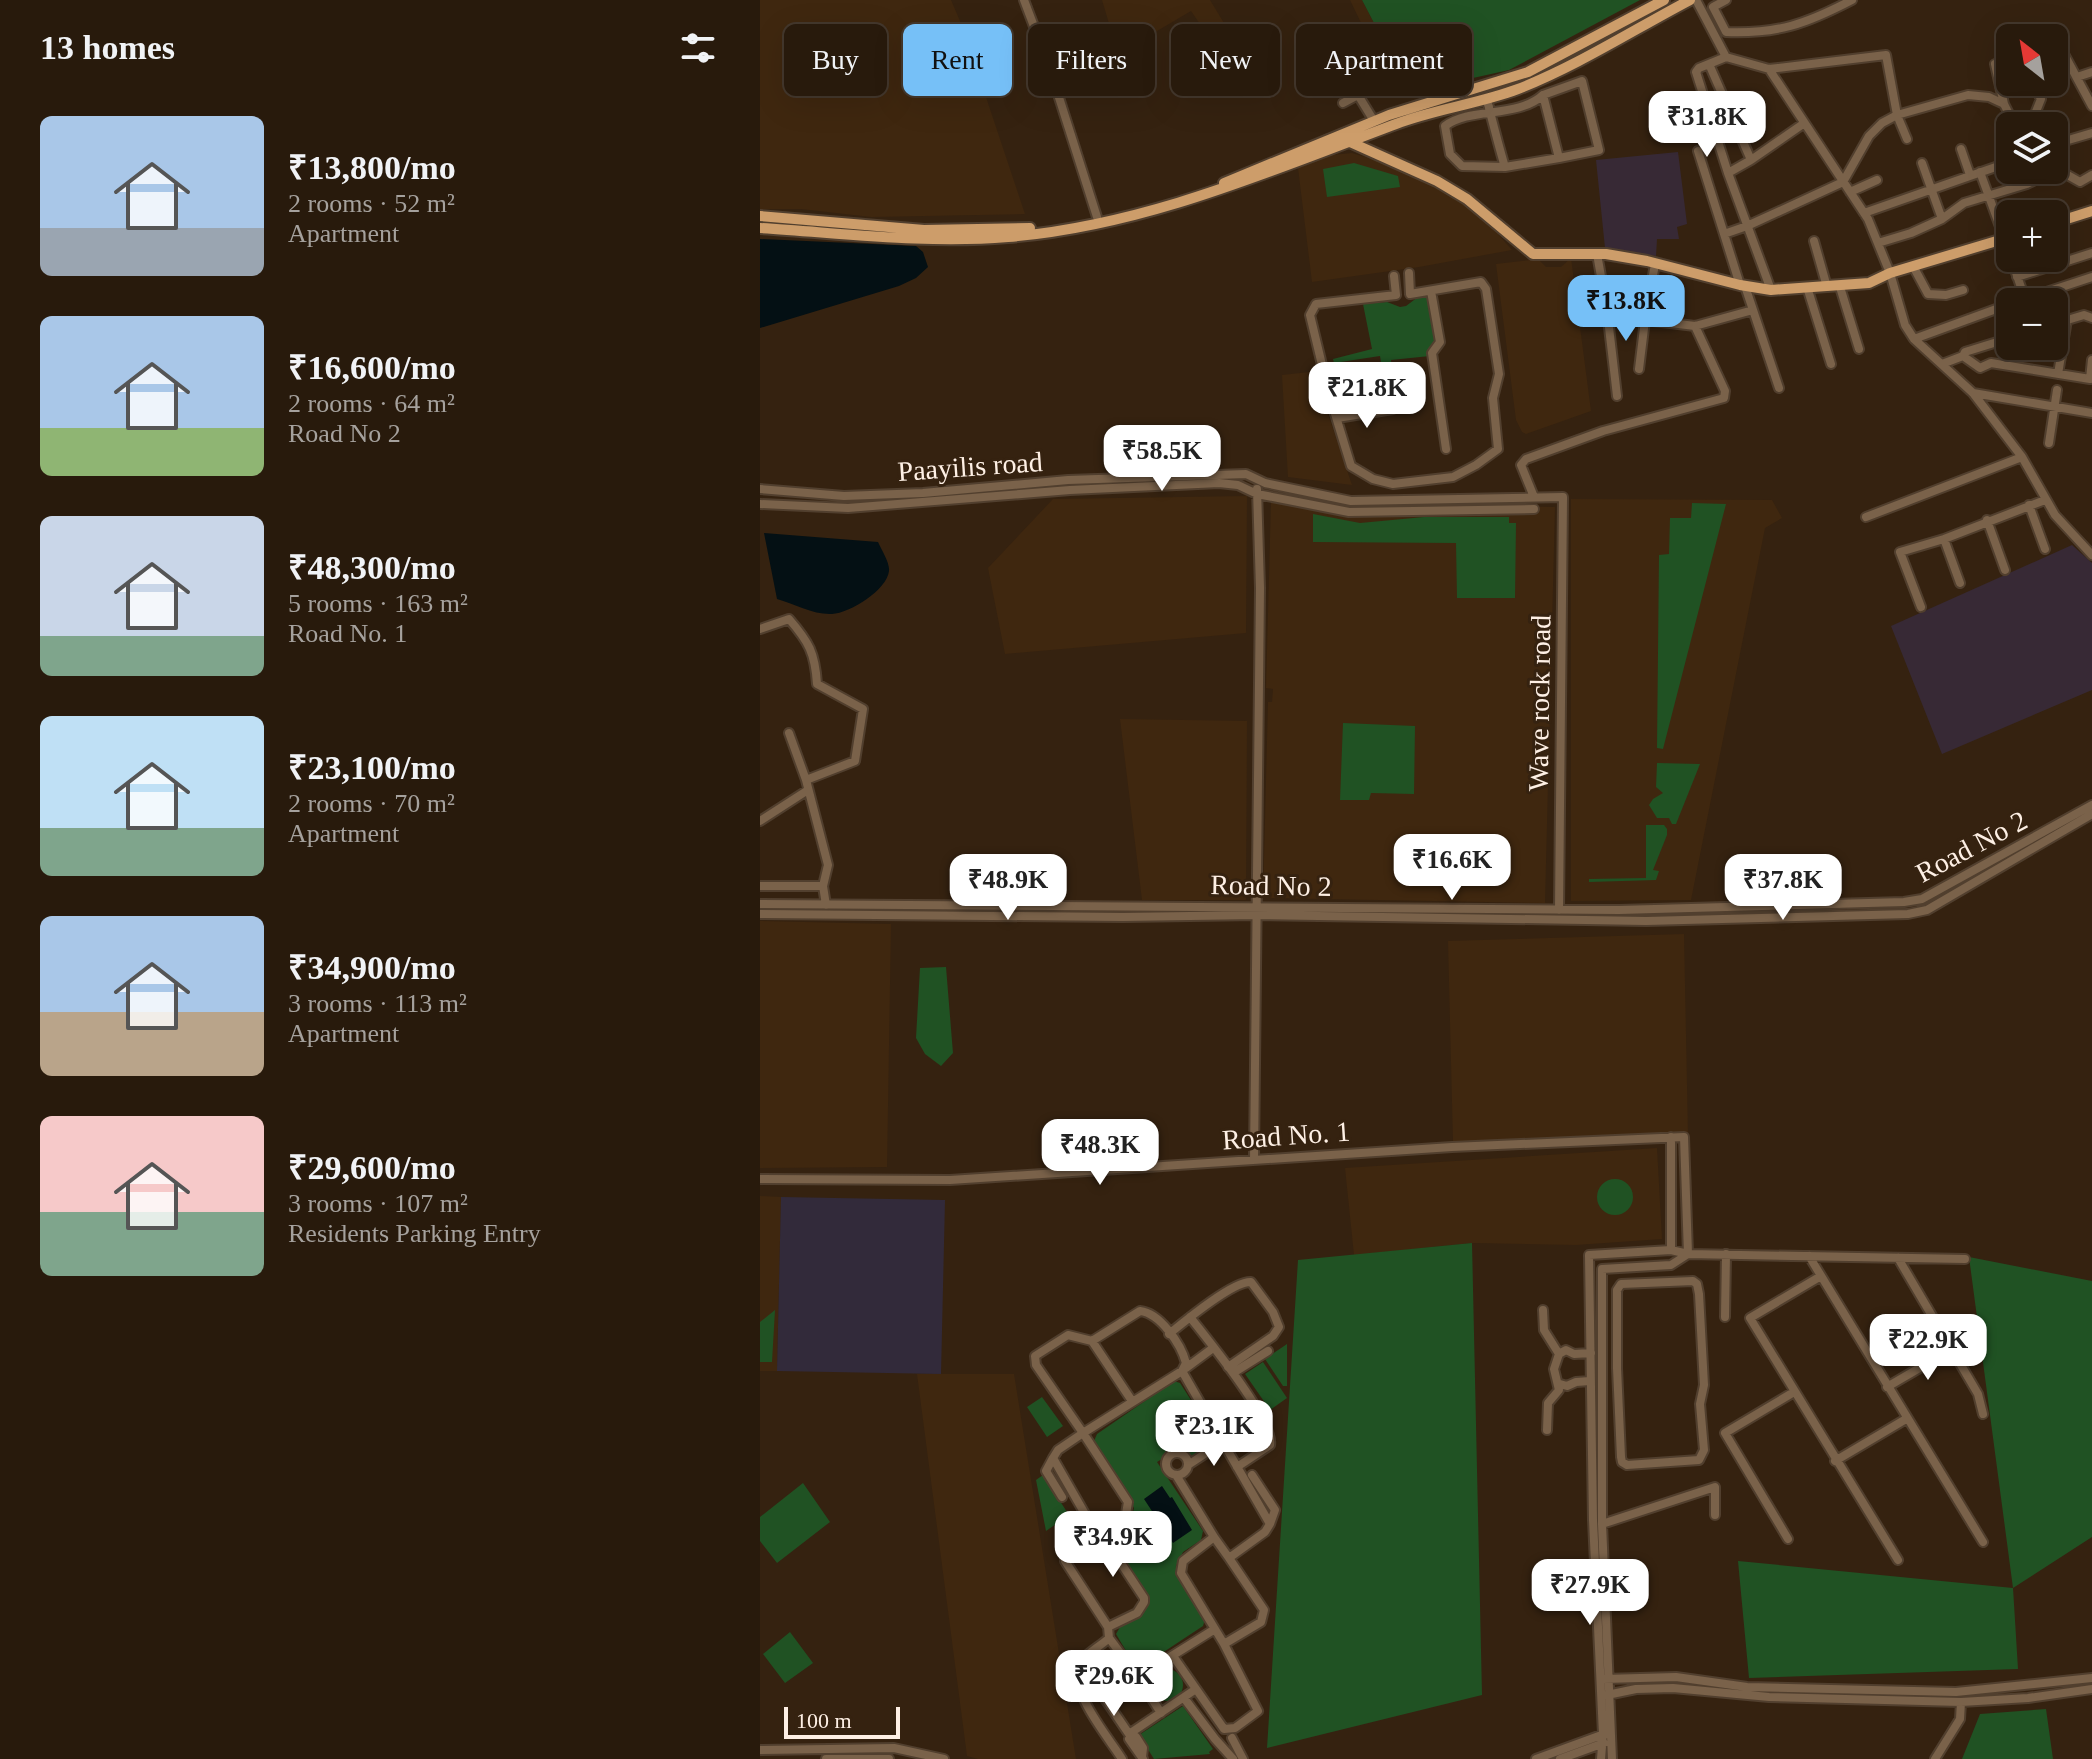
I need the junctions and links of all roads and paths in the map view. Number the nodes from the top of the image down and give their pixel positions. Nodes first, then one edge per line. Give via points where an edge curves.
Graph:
1 (1024, 0) edge
2 (1664, 0) edge
3 (1690, 0) edge
4 (1696, 0) edge
5 (1726, 0) edge
6 (1852, 0) edge
7 (1726, 57) junction
8 (2068, 61) edge
9 (1709, 64) junction
10 (1995, 64) dead end
11 (1769, 69) junction
12 (2092, 72) edge
13 (2077, 77) junction
14 (1530, 84) junction
15 (1543, 95) junction
16 (1486, 99) junction
17 (1535, 102) junction
18 (1343, 103) dead end
19 (2004, 104) junction
20 (2092, 106) edge
21 (2008, 112) edge
22 (1491, 113) junction
23 (1897, 115) junction
24 (1374, 121) junction
25 (1803, 124) junction
26 (2092, 133) edge
27 (1348, 137) junction
28 (1907, 139) dead end
29 (2068, 140) edge
30 (1961, 149) dead end
31 (1698, 151) dead end
32 (1559, 158) junction
33 (1751, 160) junction
34 (1922, 163) dead end
35 (1505, 167) junction
36 (1996, 167) edge
37 (1980, 172) junction
38 (1728, 173) junction
39 (1970, 175) junction
40 (2068, 175) edge
41 (2092, 175) edge
42 (1877, 180) dead end
43 (1843, 182) junction
44 (2027, 184) edge
45 (1931, 188) junction
46 (1850, 192) junction
47 (1988, 194) junction
48 (2092, 211) edge
49 (1996, 212) edge
50 (1864, 213) junction
51 (760, 216) edge
52 (1097, 217) junction
53 (1942, 219) junction
54 (2068, 219) edge
55 (1747, 226) junction
56 (760, 228) edge
57 (1724, 234) junction
58 (1814, 241) dead end
59 (1996, 242) edge
60 (1878, 243) junction
61 (2092, 253) edge
62 (1597, 254) junction
63 (1655, 264) junction
64 (1913, 266) junction
65 (2016, 272) edge
66 (1409, 273) dead end
67 (1890, 273) junction
68 (1394, 276) dead end
69 (2017, 277) junction
70 (2092, 277) edge
71 (1742, 286) junction
72 (1807, 287) junction
73 (1827, 287) junction
74 (1840, 287) junction
75 (2018, 288) edge
76 (2058, 288) edge
77 (1771, 290) junction
78 (1963, 290) dead end
79 (1431, 291) junction
80 (1410, 294) junction
81 (1396, 295) junction
82 (1996, 309) edge
83 (1753, 310) junction
84 (2092, 318) edge
85 (1645, 320) junction
86 (2068, 320) edge
87 (1695, 326) junction
88 (1914, 339) junction
89 (1996, 342) edge
90 (1859, 349) dead end
91 (1964, 358) junction
92 (2060, 360) edge
93 (2092, 360) edge
94 (1831, 364) dead end
95 (1944, 366) junction
96 (1639, 369) dead end
97 (2058, 374) junction
98 (2091, 379) edge
99 (1779, 388) dead end
100 (2057, 390) dead end
101 (1973, 393) junction
102 (1617, 396) dead end
103 (2054, 406) junction
104 (1393, 409) dead end
105 (2092, 413) edge
106 (1337, 418) junction
107 (2049, 443) dead end
108 (1446, 449) dead end
109 (2022, 457) junction
110 (1259, 480) junction
111 (760, 489) edge
112 (1257, 494) junction
113 (1534, 497) junction
114 (1563, 497) joint
115 (2045, 500) junction
116 (1351, 501) junction
117 (760, 504) edge
118 (2029, 505) junction
119 (1534, 509) dead end
120 (1349, 512) junction
121 (1866, 517) dead end
122 (1987, 520) junction
123 (1944, 539) junction
124 (2045, 549) dead end
125 (2092, 555) edge
126 (2005, 570) dead end
127 (1960, 583) dead end
128 (1921, 607) dead end
129 (760, 629) edge
130 (789, 733) dead end
131 (807, 785) junction
132 (2092, 805) edge
133 (2092, 814) edge
134 (760, 821) edge
135 (760, 886) edge
136 (823, 886) junction
137 (760, 904) edge
138 (826, 905) junction
139 (1559, 909) junction
140 (1257, 910) junction
141 (760, 914) edge
142 (1559, 919) junction
143 (1671, 1137) junction
144 (1254, 1160) junction
145 (760, 1179) edge
146 (1671, 1250) junction
147 (1688, 1254) junction
148 (1726, 1254) junction
149 (1809, 1256) junction
150 (1898, 1258) junction
151 (1965, 1259) dead end
152 (1821, 1276) junction
153 (1543, 1310) dead end
154 (1190, 1317) junction
155 (1725, 1317) dead end
156 (1169, 1334) junction
157 (1092, 1341) junction
158 (1617, 1345) junction
159 (1602, 1347) junction
160 (1213, 1348) junction
161 (1952, 1349) junction
162 (1268, 1351) dead end
163 (1559, 1354) junction
164 (1591, 1356) junction
165 (1602, 1359) junction
166 (1617, 1359) junction
167 (1184, 1369) junction
168 (1231, 1370) junction
169 (1590, 1381) junction
170 (1560, 1384) junction
171 (1887, 1387) junction
172 (1794, 1392) junction
173 (1132, 1401) junction
174 (1983, 1414) dead end
175 (1906, 1419) junction
176 (1547, 1430) dead end
177 (1083, 1433) junction
178 (1223, 1442) junction
179 (1053, 1458) junction
180 (1835, 1461) junction
181 (1188, 1465) junction
182 (1237, 1467) junction
183 (1176, 1475) junction
184 (1252, 1475) dead end
185 (1062, 1497) dead end
186 (1715, 1515) dead end
187 (1270, 1524) junction
188 (1602, 1524) junction
189 (1097, 1530) junction
190 (1214, 1537) junction
191 (1788, 1539) dead end
192 (1983, 1542) dead end
193 (1229, 1558) junction
194 (1898, 1560) dead end
195 (1108, 1627) junction
196 (1215, 1629) junction
197 (1109, 1638) junction
198 (1224, 1644) junction
199 (1173, 1656) junction
200 (1080, 1662) junction
201 (1138, 1677) junction
202 (2092, 1678) edge
203 (1604, 1679) junction
204 (1196, 1689) junction
205 (2092, 1689) edge
206 (1605, 1696) junction
207 (1184, 1698) junction
208 (1961, 1702) junction
209 (1161, 1713) junction
210 (1132, 1738) dead end
211 (1232, 1738) dead end
212 (1608, 1738) junction
213 (760, 1750) edge
214 (938, 1758) edge
215 (826, 1759) edge
216 (889, 1759) edge
217 (1122, 1759) edge
218 (1143, 1759) edge
219 (1233, 1759) edge
220 (1243, 1759) edge
221 (1536, 1759) edge
222 (1560, 1759) edge
223 (1601, 1759) edge
224 (1612, 1759) edge
225 (1935, 1759) edge

1 - 52 street
2 - 24 main road via 1528,72
3 - 14 main road
4 - 7 street
5 - 6 street via 1713,7 1726,32 1751,33 1799,26
7 - 9 street
7 - 11 street
8 - 13 street
9 - 33 street
9 - 38 street via 1696,72
10 - 19 street
11 - 23 street via 1886,55
11 - 25 street
12 - 13 street
13 - 20 street
14 - 16 main road
14 - 17 street
15 - 17 street
15 - 32 street
15 - 32 street via 1582,81 1599,150
16 - 22 street
16 - 27 main road
17 - 22 street
18 - 24 street via 1358,95
19 - 21 street
19 - 23 street via 1968,95
22 - 35 street
22 - 35 street via 1448,123 1450,154 1462,166
23 - 28 street
23 - 43 street via 1871,132
24 - 27 main road
25 - 33 street
25 - 43 street
26 - 29 street
27 - 52 main road via 1223,183
27 - 56 main road via 1240,184 1127,217 1055,231 926,238
27 - 62 main road via 1467,199 1533,254
30 - 39 street
31 - 57 street
32 - 35 street
33 - 38 street
34 - 45 street
36 - 37 street
37 - 39 street
37 - 47 street
38 - 55 street
39 - 45 street
40 - 41 street via 2080,182
42 - 46 street
43 - 46 street
43 - 55 street
44 - 47 street
45 - 50 street
45 - 53 street
46 - 50 street
47 - 49 street
47 - 53 street
48 - 54 main road
50 - 60 street
51 - 52 main road via 924,230 1029,228
53 - 60 street
55 - 57 street
55 - 77 street
57 - 71 street
58 - 73 street
59 - 64 main road
60 - 67 street
61 - 69 street
62 - 63 main road
62 - 102 street
63 - 71 main road
63 - 85 street
64 - 67 main road
64 - 78 street via 1928,294
65 - 69 street
66 - 80 street
67 - 74 main road
67 - 88 street
68 - 81 street
69 - 75 street
70 - 76 street
71 - 77 main road
71 - 83 street
72 - 73 main road
72 - 77 main road
72 - 94 street
73 - 74 main road
74 - 90 street
79 - 80 street
79 - 106 street via 1481,282 1486,289 1499,374 1493,398 1498,449 1453,477 1393,484 1351,466
79 - 108 street via 1440,342 1432,353
80 - 81 street
81 - 106 street via 1316,304 1310,315
82 - 88 street
83 - 87 street
83 - 99 street
84 - 86 street
85 - 87 street
85 - 96 street
87 - 113 street via 1726,396 1526,459 1521,465
88 - 95 street
89 - 91 street via 1965,352
91 - 95 street
91 - 97 street via 1980,368 1991,363
92 - 97 street
93 - 98 street
95 - 101 street
97 - 98 street
100 - 103 street
101 - 103 street
101 - 109 street
103 - 105 street
103 - 107 street
104 - 106 street
109 - 115 street
109 - 121 street
110 - 111 street, Paayilis road via 1246,474 1068,480 844,496
110 - 112 street
110 - 116 street, Paayilis road
112 - 117 street, Paayilis road via 1219,483 848,508
112 - 120 street, Paayilis road
112 - 140 street
113 - 114 street, Paayilis road
113 - 116 street, Paayilis road
114 - 139 street, Wave rock road
115 - 118 street
115 - 125 street
116 - 120 street
118 - 122 street
118 - 124 street
119 - 120 street, Paayilis road
122 - 123 street
122 - 126 street
123 - 127 street
123 - 128 street via 1900,552
129 - 131 street via 789,619 807,639 817,684 863,709 855,761
130 - 131 street
131 - 134 street
131 - 136 street via 828,865
132 - 139 street, Road No 2 via 1913,901
133 - 142 street, Road No 2 via 1927,910 1908,914
135 - 136 street
136 - 138 street
137 - 138 street, Road No 2
138 - 140 street, Road No 2
139 - 140 street, Road No 2
139 - 142 street, Wave rock road
140 - 141 street, Road No 2 via 1123,917
140 - 142 street, Road No 2
140 - 144 street
143 - 144 street, Road No. 1
143 - 146 street
143 - 147 street, Road No. 1 via 1684,1137
144 - 145 street, Road No. 1 via 950,1180
146 - 147 street
146 - 164 street via 1589,1255
147 - 148 street
147 - 159 street via 1671,1265 1602,1269
148 - 149 street
148 - 155 street
149 - 150 street
149 - 152 street
150 - 151 street
150 - 161 street
152 - 171 street
152 - 172 street via 1750,1318
153 - 163 street via 1544,1330
154 - 156 street
154 - 160 street
154 - 168 street via 1251,1282 1279,1327
156 - 157 street via 1153,1314 1140,1311
156 - 167 street via 1185,1358
157 - 173 street
157 - 177 street via 1068,1335 1034,1360
158 - 159 street
158 - 166 street
158 - 166 street via 1621,1284 1697,1284 1704,1385 1704,1450 1699,1460 1622,1462
159 - 165 street
160 - 167 street
160 - 168 street
161 - 171 street
161 - 174 street via 1978,1394
162 - 168 street
163 - 164 street via 1566,1350
163 - 170 street via 1554,1369
164 - 165 street
164 - 169 street
165 - 166 street
165 - 188 street
167 - 173 street
167 - 178 street
168 - 182 street via 1271,1438 1270,1445
169 - 170 street
169 - 203 street
170 - 176 street via 1548,1403
171 - 175 street
172 - 180 street
172 - 191 street via 1725,1433
173 - 177 street
175 - 180 street
175 - 192 street
177 - 179 street
177 - 189 street via 1128,1502 1126,1514
178 - 181 street
178 - 182 street
179 - 185 street via 1046,1471
179 - 189 street
180 - 194 street
181 - 183 street
181 - 183 street via 1182,1455 1170,1457 1167,1467
182 - 187 street
183 - 190 street
184 - 187 street via 1275,1510
186 - 188 street via 1715,1487
187 - 193 street
188 - 203 street
189 - 195 street via 1067,1549 1065,1561
189 - 195 street via 1144,1602 1137,1613
190 - 193 street
190 - 196 street via 1180,1567
193 - 198 street via 1264,1616
195 - 197 street
196 - 198 street
196 - 199 street
197 - 200 street
197 - 201 street
198 - 204 street via 1258,1711 1235,1728 1224,1729
199 - 201 street
199 - 204 street
200 - 209 street via 1129,1734
200 - 217 street via 1078,1688
201 - 209 street
202 - 203 street via 1956,1692 1747,1687 1676,1677
203 - 206 street
204 - 207 street
205 - 208 street
206 - 208 street via 1673,1688 1769,1697
206 - 212 street
207 - 209 street
207 - 219 street
208 - 225 street via 1960,1719
210 - 218 street
211 - 220 street
212 - 221 street
212 - 222 street
212 - 223 street
212 - 224 street
213 - 214 street via 875,1747
215 - 216 street

